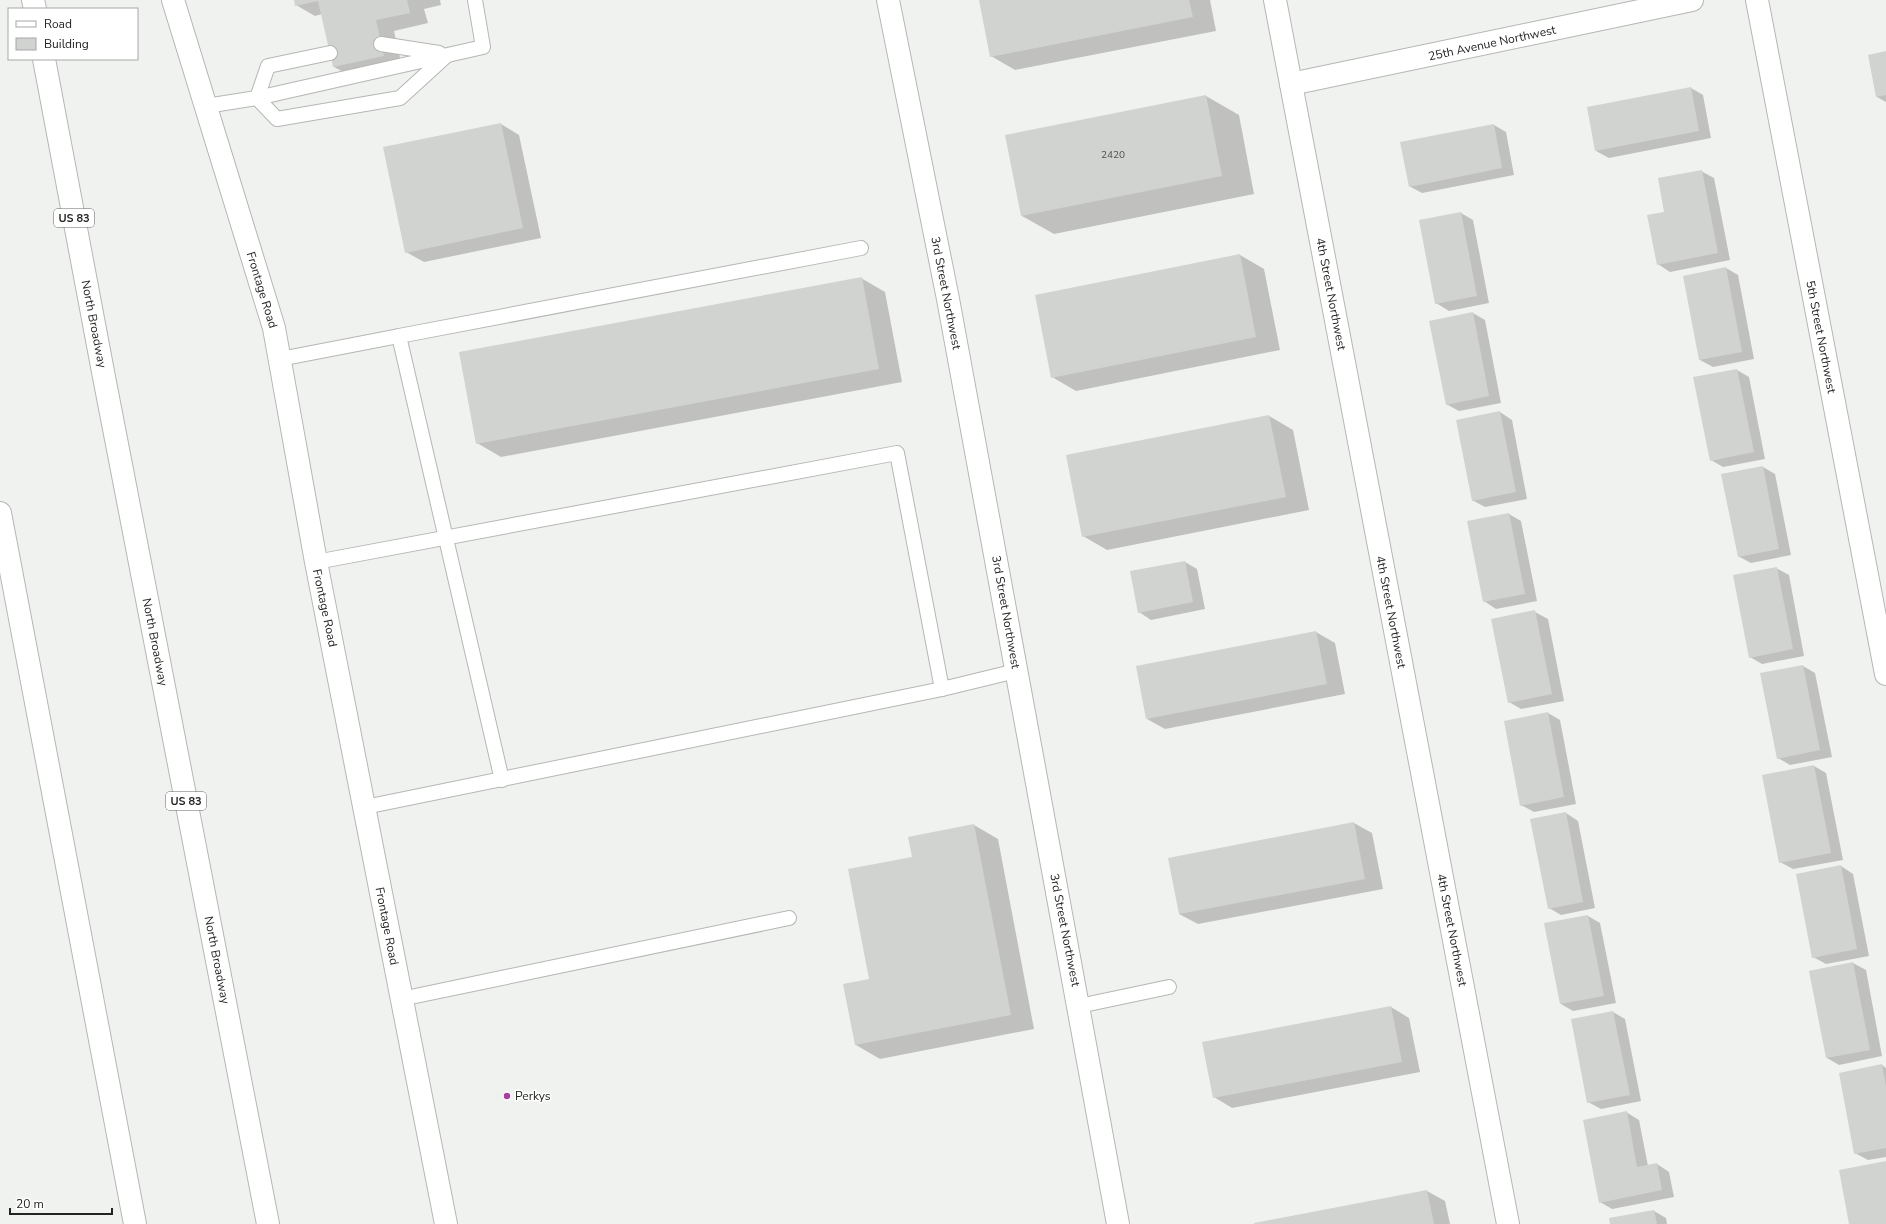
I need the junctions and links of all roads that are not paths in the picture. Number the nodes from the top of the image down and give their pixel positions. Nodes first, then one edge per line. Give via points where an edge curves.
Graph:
1 (173, 0) edge
2 (475, 0) edge
3 (888, 0) edge
4 (1275, 0) edge
5 (1692, 0) edge
6 (1757, 0) edge
7 (381, 44) dead end
8 (330, 54) dead end
9 (447, 54) junction
10 (44, 60) edge
11 (1291, 84) junction
12 (257, 98) junction
13 (206, 106) junction
14 (861, 248) dead end
15 (400, 336) junction
16 (280, 359) junction
17 (0, 513) edge
18 (447, 538) junction
19 (316, 562) junction
20 (1016, 671) junction
21 (1886, 674) edge
22 (942, 689) junction
23 (502, 780) junction
24 (365, 807) junction
25 (789, 918) dead end
26 (1170, 987) dead end
27 (401, 1000) junction
28 (1079, 1006) junction
29 (135, 1224) edge
30 (268, 1224) edge
31 (446, 1224) edge
32 (1118, 1224) edge
33 (1508, 1224) edge

1 - 13 street, Frontage Road
2 - 9 lane via 483,47
3 - 20 street, 3rd Street Northwest via 948,299
4 - 11 street, 4th Street Northwest
5 - 11 street, 25th Avenue Northwest
6 - 21 street, 5th Street Northwest
7 - 9 lane
8 - 12 lane via 268,66
9 - 12 lane
9 - 12 lane via 400,98 277,120
10 - 30 street, North Broadway / US 83
11 - 33 street, 4th Street Northwest
12 - 13 lane
13 - 16 street, Frontage Road via 274,328
14 - 15 lane
15 - 16 lane
15 - 18 lane
16 - 19 street, Frontage Road
17 - 29 street
18 - 19 lane
18 - 22 lane via 896,453
18 - 23 lane
19 - 24 street, Frontage Road
20 - 22 lane
20 - 28 street, 3rd Street Northwest
22 - 23 lane
23 - 24 lane
24 - 27 street, Frontage Road
25 - 27 lane
26 - 28 lane
27 - 31 street, Frontage Road
28 - 32 street, 3rd Street Northwest

